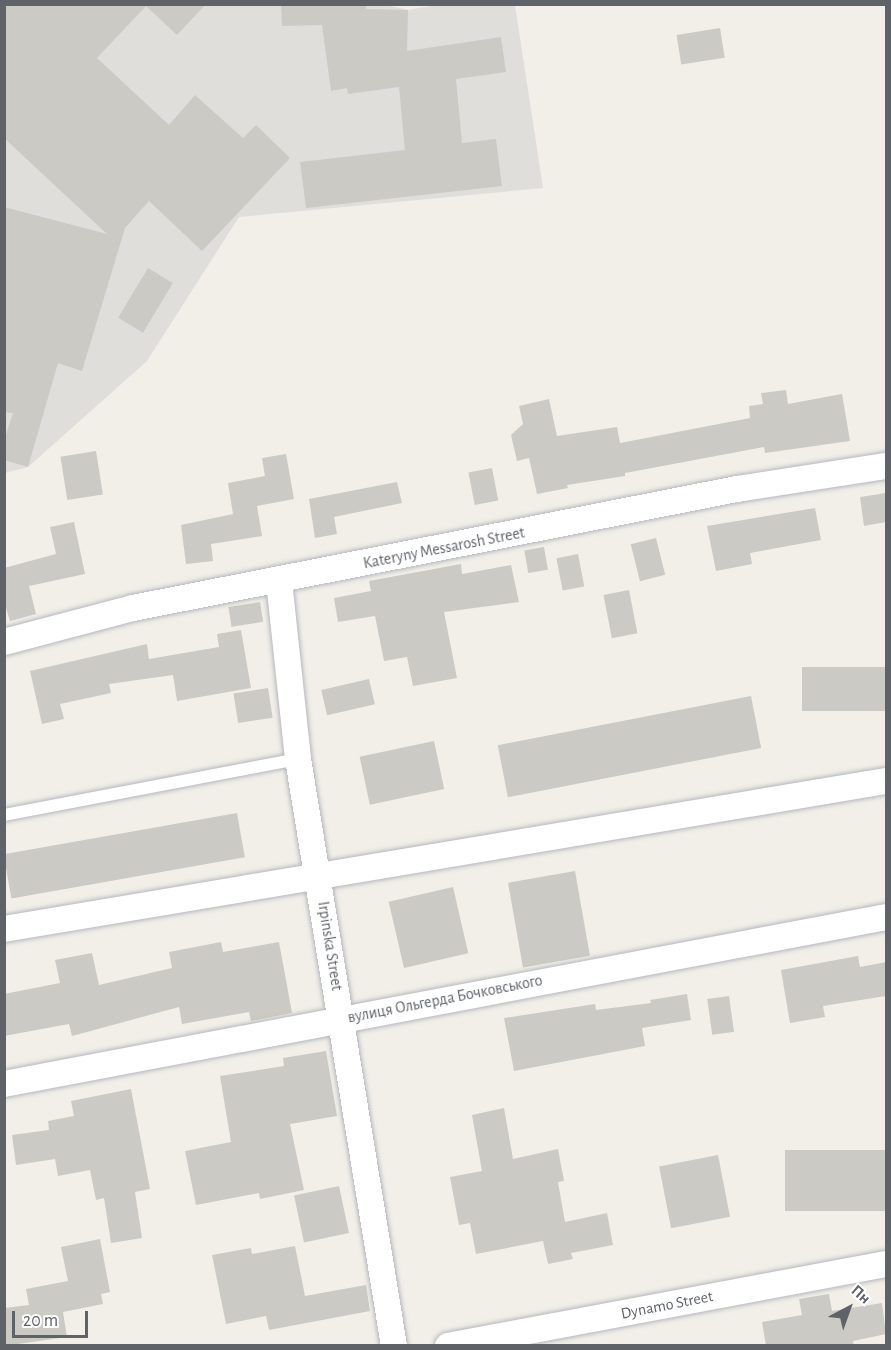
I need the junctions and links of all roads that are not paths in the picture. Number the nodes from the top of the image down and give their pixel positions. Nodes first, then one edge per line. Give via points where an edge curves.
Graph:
1 (886, 466) edge
2 (279, 581) junction
3 (4, 642) edge
4 (298, 759) junction
5 (886, 781) edge
6 (4, 815) edge
7 (319, 873) junction
8 (886, 917) edge
9 (4, 929) edge
10 (342, 1018) junction
11 (13, 1082) edge
12 (886, 1264) edge
13 (394, 1346) edge
14 (448, 1346) edge

1 - 2 street, Kateryny Messarosh Street via 737,489
2 - 3 street, Kateryny Messarosh Street via 133,608
2 - 4 street, Irpinska Street
4 - 6 lane
4 - 7 street, Irpinska Street
5 - 7 street
7 - 9 street
7 - 10 street, Irpinska Street
8 - 10 street, вулиця Ольгерда Бочковського
10 - 11 street, вулиця Ольгерда Бочковського
10 - 13 street, Irpinska Street
12 - 14 street, Dynamo Street

